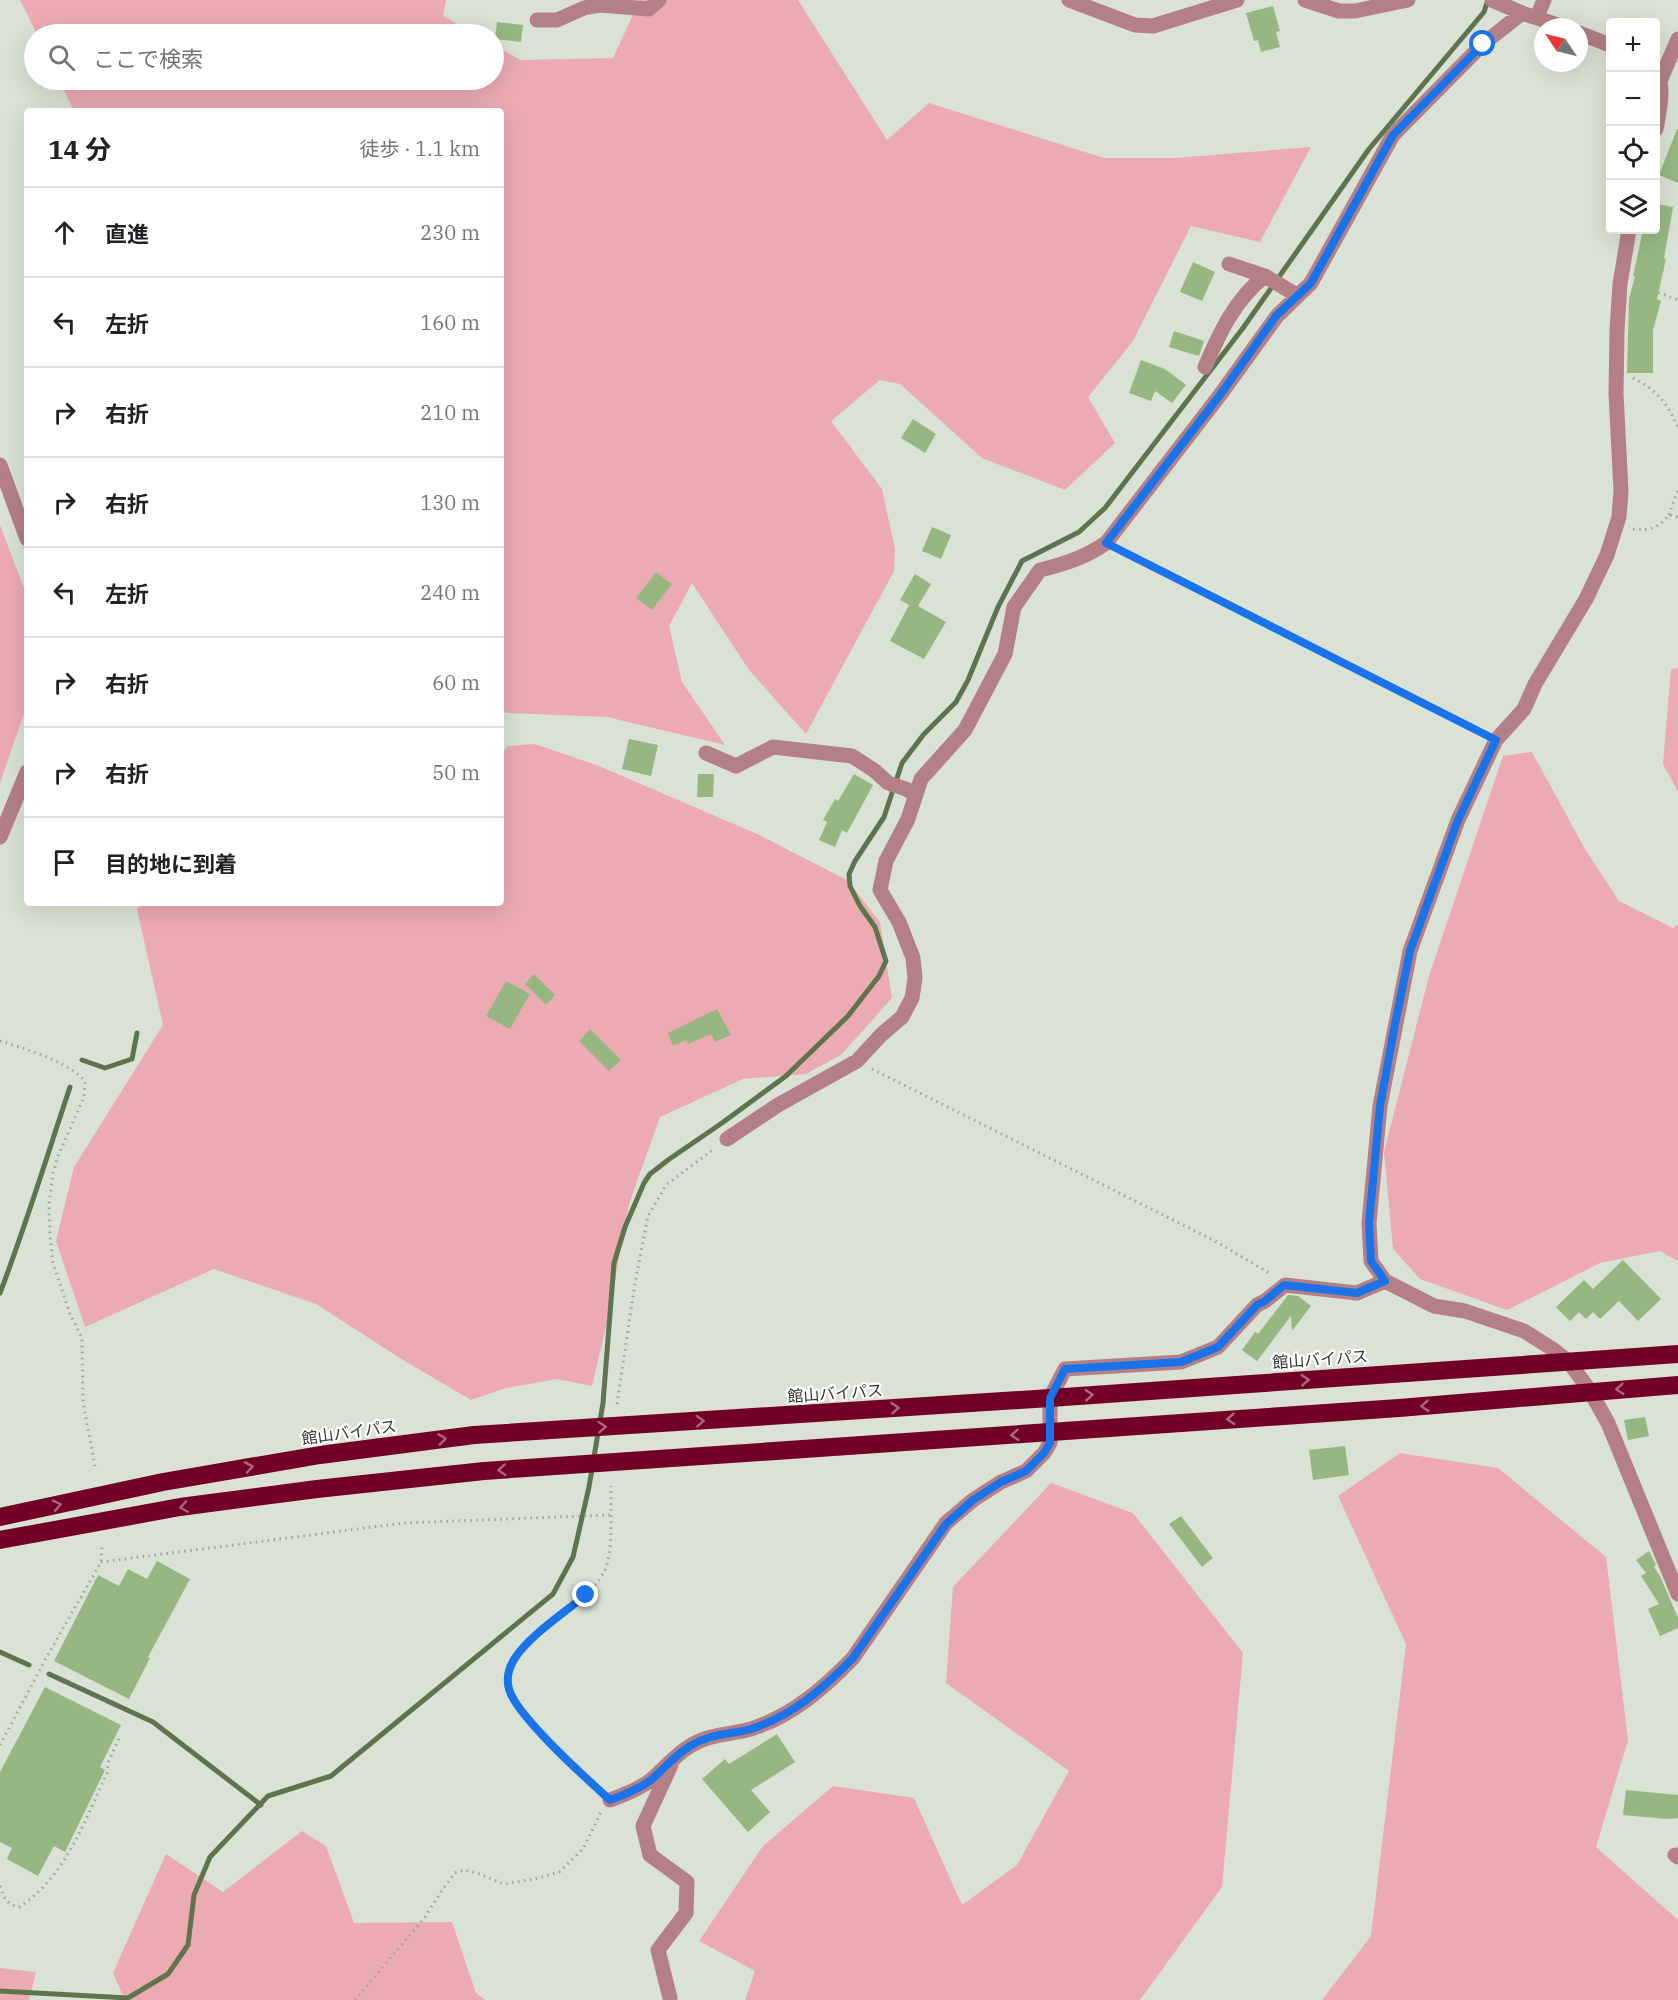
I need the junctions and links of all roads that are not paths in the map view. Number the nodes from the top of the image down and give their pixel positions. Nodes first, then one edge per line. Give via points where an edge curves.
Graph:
1 (659, 0) edge
2 (1069, 0) edge
3 (1237, 0) edge
4 (1305, 0) edge
5 (1408, 0) edge
6 (1544, 0) edge
7 (1494, 1) edge
8 (1522, 13) junction
9 (1537, 17) joint
10 (537, 20) dead end
11 (1588, 36) edge
12 (1678, 39) edge
13 (1606, 43) edge
14 (1659, 72) edge
15 (1660, 86) edge
16 (1660, 108) edge
17 (1628, 234) edge
18 (1229, 264) dead end
19 (1268, 277) junction
20 (1292, 292) junction
21 (1205, 367) dead end
22 (0, 465) edge
23 (24, 531) edge
24 (706, 753) dead end
25 (24, 779) edge
26 (911, 792) junction
27 (0, 837) edge
28 (727, 1139) road end
29 (1385, 1281) junction
30 (1678, 1354) edge
31 (1569, 1362) junction
32 (1678, 1385) edge
33 (1590, 1391) junction
34 (1050, 1398) junction
35 (1051, 1433) junction
36 (0, 1517) edge
37 (0, 1540) edge
38 (1678, 1594) edge
39 (674, 1759) junction
40 (610, 1800) road end
41 (670, 1998) dead end

1 - 10 street via 649,9 600,5 557,20
2 - 3 street via 1136,25 1153,26
4 - 5 street via 1340,11 1355,11
6 - 9 street
7 - 8 street
8 - 9 street
8 - 20 street via 1483,44 1393,135 1311,283
11 - 13 street
12 - 14 street
15 - 16 street
17 - 29 street via 1621,277 1616,375 1621,491 1617,526 1586,599 1524,709 1496,740 1458,820 1410,951 1380,1106 1369,1223 1371,1261
18 - 19 street
19 - 20 street
19 - 21 street via 1235,308
20 - 26 street via 1220,395 1106,543 1065,564 1040,570 1014,607 1005,654 965,730
22 - 23 street
24 - 26 street via 736,766 773,747 852,756 888,783
25 - 27 street
26 - 28 street via 908,819 886,861 880,890 899,922 913,958 912,998 902,1017 857,1061
29 - 31 street via 1434,1306 1465,1311 1524,1331
29 - 34 street via 1357,1293 1284,1285 1257,1305 1218,1347 1181,1362 1065,1369
30 - 31 highway, 館山バイパス
31 - 33 street
34 -> 31 highway, 館山バイパス
32 -> 33 highway
33 -> 35 highway
33 - 38 street via 1608,1423
34 - 35 street
36 -> 34 highway, 館山バイパス via 163,1482 320,1455 474,1435
35 -> 37 highway via 637,1460 305,1490
35 - 39 street via 1044,1453 1026,1471 973,1500 946,1524 853,1658 835,1676 783,1716 750,1729 718,1734 690,1746
39 - 40 street via 651,1780
39 - 41 street via 643,1826 650,1855 687,1882 686,1913 658,1950

